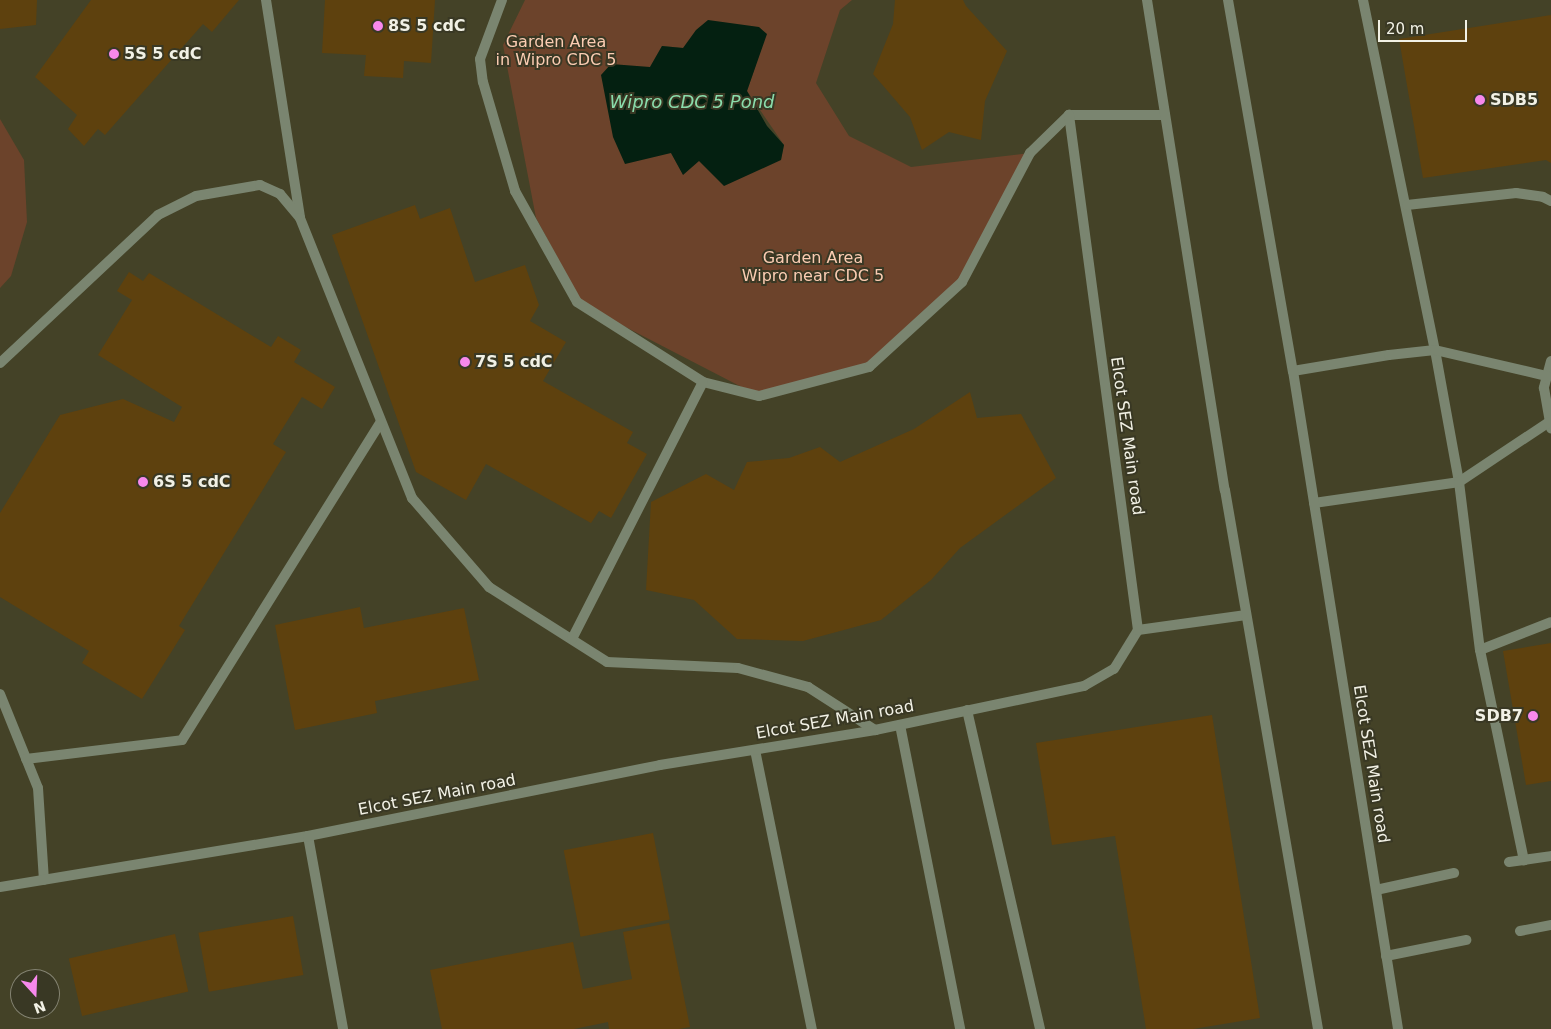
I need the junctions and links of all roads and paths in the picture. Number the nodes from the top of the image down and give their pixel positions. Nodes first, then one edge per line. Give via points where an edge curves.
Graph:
1 (266, 0) edge
2 (502, 0) edge
3 (1147, 0) edge
4 (1228, 0) edge
5 (1363, 0) edge
6 (1069, 114) junction
7 (1165, 115) junction
8 (1551, 201) edge
9 (1407, 205) junction
10 (300, 218) junction
11 (1435, 350) junction
12 (1551, 361) edge
13 (0, 363) edge
14 (1293, 372) junction
15 (1547, 376) junction
16 (703, 382) junction
17 (382, 422) junction
18 (1550, 425) edge
19 (1459, 482) junction
20 (1314, 503) junction
21 (1246, 615) junction
22 (1551, 622) edge
23 (1138, 630) junction
24 (572, 639) junction
25 (1480, 650) junction
26 (0, 694) edge
27 (967, 710) junction
28 (900, 725) junction
29 (875, 730) junction
30 (755, 750) junction
31 (26, 759) junction
32 (308, 836) junction
33 (1551, 856) edge
34 (1524, 860) junction
35 (1508, 862) dead end
36 (1454, 873) dead end
37 (44, 880) junction
38 (0, 887) edge
39 (1376, 890) junction
40 (1551, 925) edge
41 (1520, 931) dead end
42 (1466, 940) dead end
43 (1386, 956) junction
44 (343, 1029) edge
45 (812, 1029) edge
46 (960, 1029) edge
47 (1040, 1029) edge
48 (1318, 1029) edge
49 (1398, 1029) edge

1 - 10 street
2 - 16 street via 480,59 483,82 515,191 577,302
3 - 7 street
4 - 14 street, Elcot SEZ Main road
5 - 9 street
6 - 7 street
6 - 16 street via 1030,153 962,282 870,367 759,396
6 - 23 street, Elcot SEZ Main road
7 - 21 street
8 - 9 street via 1516,193
9 - 11 street
10 - 13 street via 280,194 260,184 196,196 158,215
10 - 17 street
11 - 14 street via 1389,354
11 - 15 street
11 - 19 street
12 - 15 street
14 - 20 street, Elcot SEZ Main road
15 - 18 street via 1544,388
16 - 24 street
17 - 24 street via 412,498 489,587
17 - 31 street via 182,740
18 - 19 street
19 - 20 street
19 - 25 street
20 - 39 street, Elcot SEZ Main road
21 - 23 street
21 - 48 street
22 - 25 street
23 - 27 street, Elcot SEZ Main road via 1114,669 1084,686
24 - 29 street via 607,662 738,668 808,686
25 - 34 street
26 - 31 street
27 - 28 street, Elcot SEZ Main road
27 - 47 street
28 - 29 street, Elcot SEZ Main road
28 - 46 street
29 - 30 street, Elcot SEZ Main road
30 - 32 street, Elcot SEZ Main road via 660,765
30 - 45 street
31 - 37 street via 38,788
32 - 37 street, Elcot SEZ Main road
32 - 44 street
33 - 34 street
34 - 35 street
36 - 39 street
37 - 38 street, Elcot SEZ Main road
39 - 43 street, Elcot SEZ Main road
40 - 41 street
42 - 43 street
43 - 49 street, Elcot SEZ Main road

